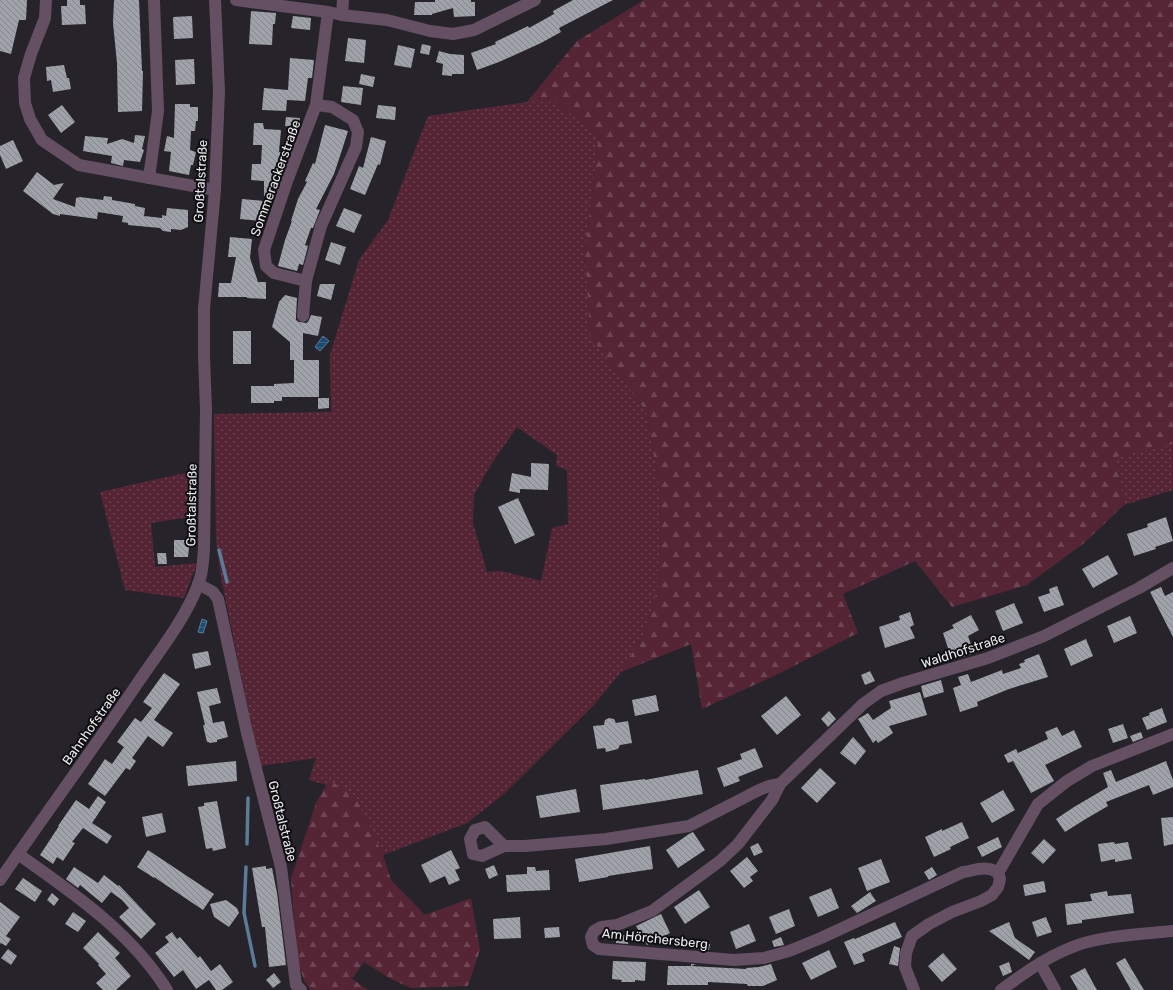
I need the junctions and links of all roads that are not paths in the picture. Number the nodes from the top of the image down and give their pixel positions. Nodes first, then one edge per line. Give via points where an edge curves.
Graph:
1 (46, 0) edge
2 (154, 0) edge
3 (215, 0) edge
4 (236, 0) edge
5 (343, 0) edge
6 (535, 0) edge
7 (328, 12) junction
8 (342, 15) junction
9 (316, 105) junction
10 (149, 178) junction
11 (215, 190) junction
12 (306, 281) junction
13 (303, 316) dead end
14 (1173, 568) edge
15 (198, 584) junction
16 (1173, 734) edge
17 (780, 784) junction
18 (504, 846) dead end
19 (18, 854) junction
20 (998, 873) junction
21 (0, 880) edge
22 (1173, 931) edge
23 (1040, 963) junction
24 (167, 990) edge
25 (301, 990) edge
26 (914, 990) edge
27 (1001, 990) edge
28 (1055, 990) edge

1 - 10 street via 45,18 24,78 25,103 30,119 42,140 79,165
2 - 10 street via 158,111
3 - 11 street, Großtalstraße via 219,91
4 - 7 street
5 - 8 street
6 - 8 street via 474,30 453,34 387,20
7 - 8 street
7 - 9 street, Sommerackerstraße
9 - 12 street via 332,107 353,120 358,132 356,147 321,226
9 - 12 street, Sommerackerstraße via 264,250 266,266 274,273
10 - 11 street
11 - 15 street, Großtalstraße via 204,309 204,549
12 - 13 street
14 - 17 street, Waldhofstraße via 1044,636 988,658 881,691 862,704
15 - 19 street, Bahnhofstraße via 185,612
15 - 25 street, Großtalstraße via 218,599 247,733 281,867 296,985
16 - 20 street via 1092,766 1067,781 1038,804
17 - 18 street via 759,790 690,826 606,839
17 - 20 street, Am Hörchersberg via 772,800 738,844 720,861 652,911 594,931 591,937 593,945 599,949 734,960 764,958 821,938 963,872 981,868 992,869
19 - 21 street, Bahnhofstraße
19 - 24 street via 114,926 156,972
20 - 26 street via 998,887 992,895 952,912 912,936 905,967
22 - 23 street via 1096,940 1070,947
23 - 27 street
23 - 28 street

